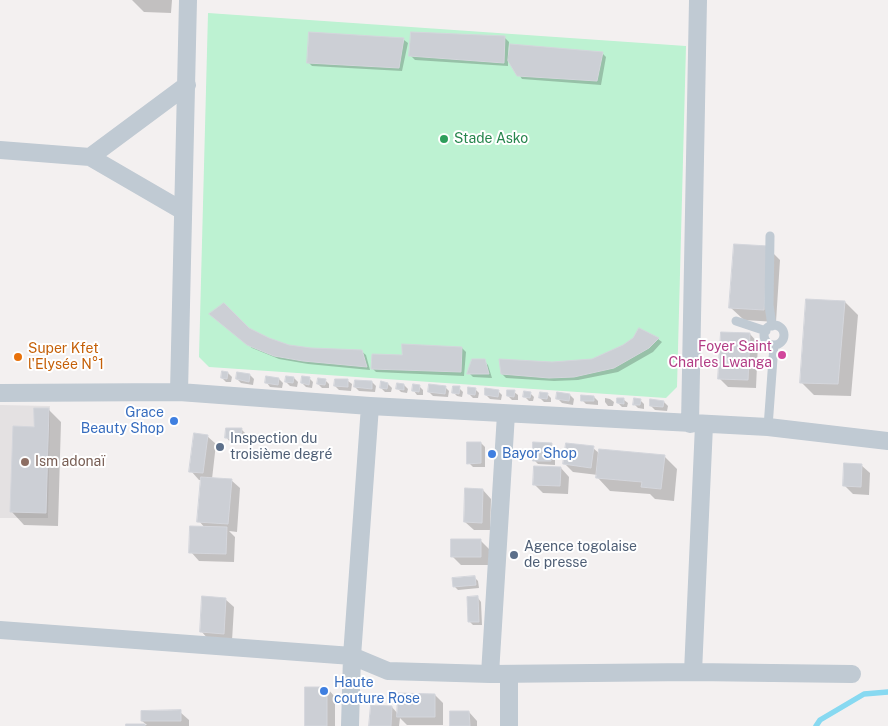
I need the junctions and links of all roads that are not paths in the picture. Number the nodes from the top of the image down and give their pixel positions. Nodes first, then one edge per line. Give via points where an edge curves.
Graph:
1 (188, 0) edge
2 (698, 0) edge
3 (187, 85) junction
4 (0, 150) edge
5 (90, 157) junction
6 (183, 211) junction
7 (770, 236) dead end
8 (736, 321) dead end
9 (769, 329) junction
10 (774, 345) junction
11 (179, 392) junction
12 (0, 393) edge
13 (370, 406) junction
14 (506, 414) junction
15 (697, 424) junction
16 (768, 427) junction
17 (888, 441) edge
18 (0, 630) edge
19 (352, 656) junction
20 (693, 672) junction
21 (490, 674) junction
22 (509, 674) junction
23 (852, 674) dead end
24 (350, 726) edge
25 (509, 726) edge

1 - 3 street
2 - 15 street
3 - 5 street
3 - 6 street
4 - 5 street
5 - 6 street
6 - 11 street
7 - 9 lane
8 - 9 lane
9 - 10 lane via 765,335 767,342
9 - 10 lane via 779,327 784,332 781,343
10 - 16 lane
11 - 12 street
11 - 13 street
13 - 14 street
13 - 19 street
14 - 15 street
14 - 21 street
15 - 16 street
15 - 20 street
16 - 17 street
18 - 19 street
19 - 21 street via 388,671
19 - 24 street
20 - 22 street
20 - 23 street
21 - 22 street
22 - 25 street

